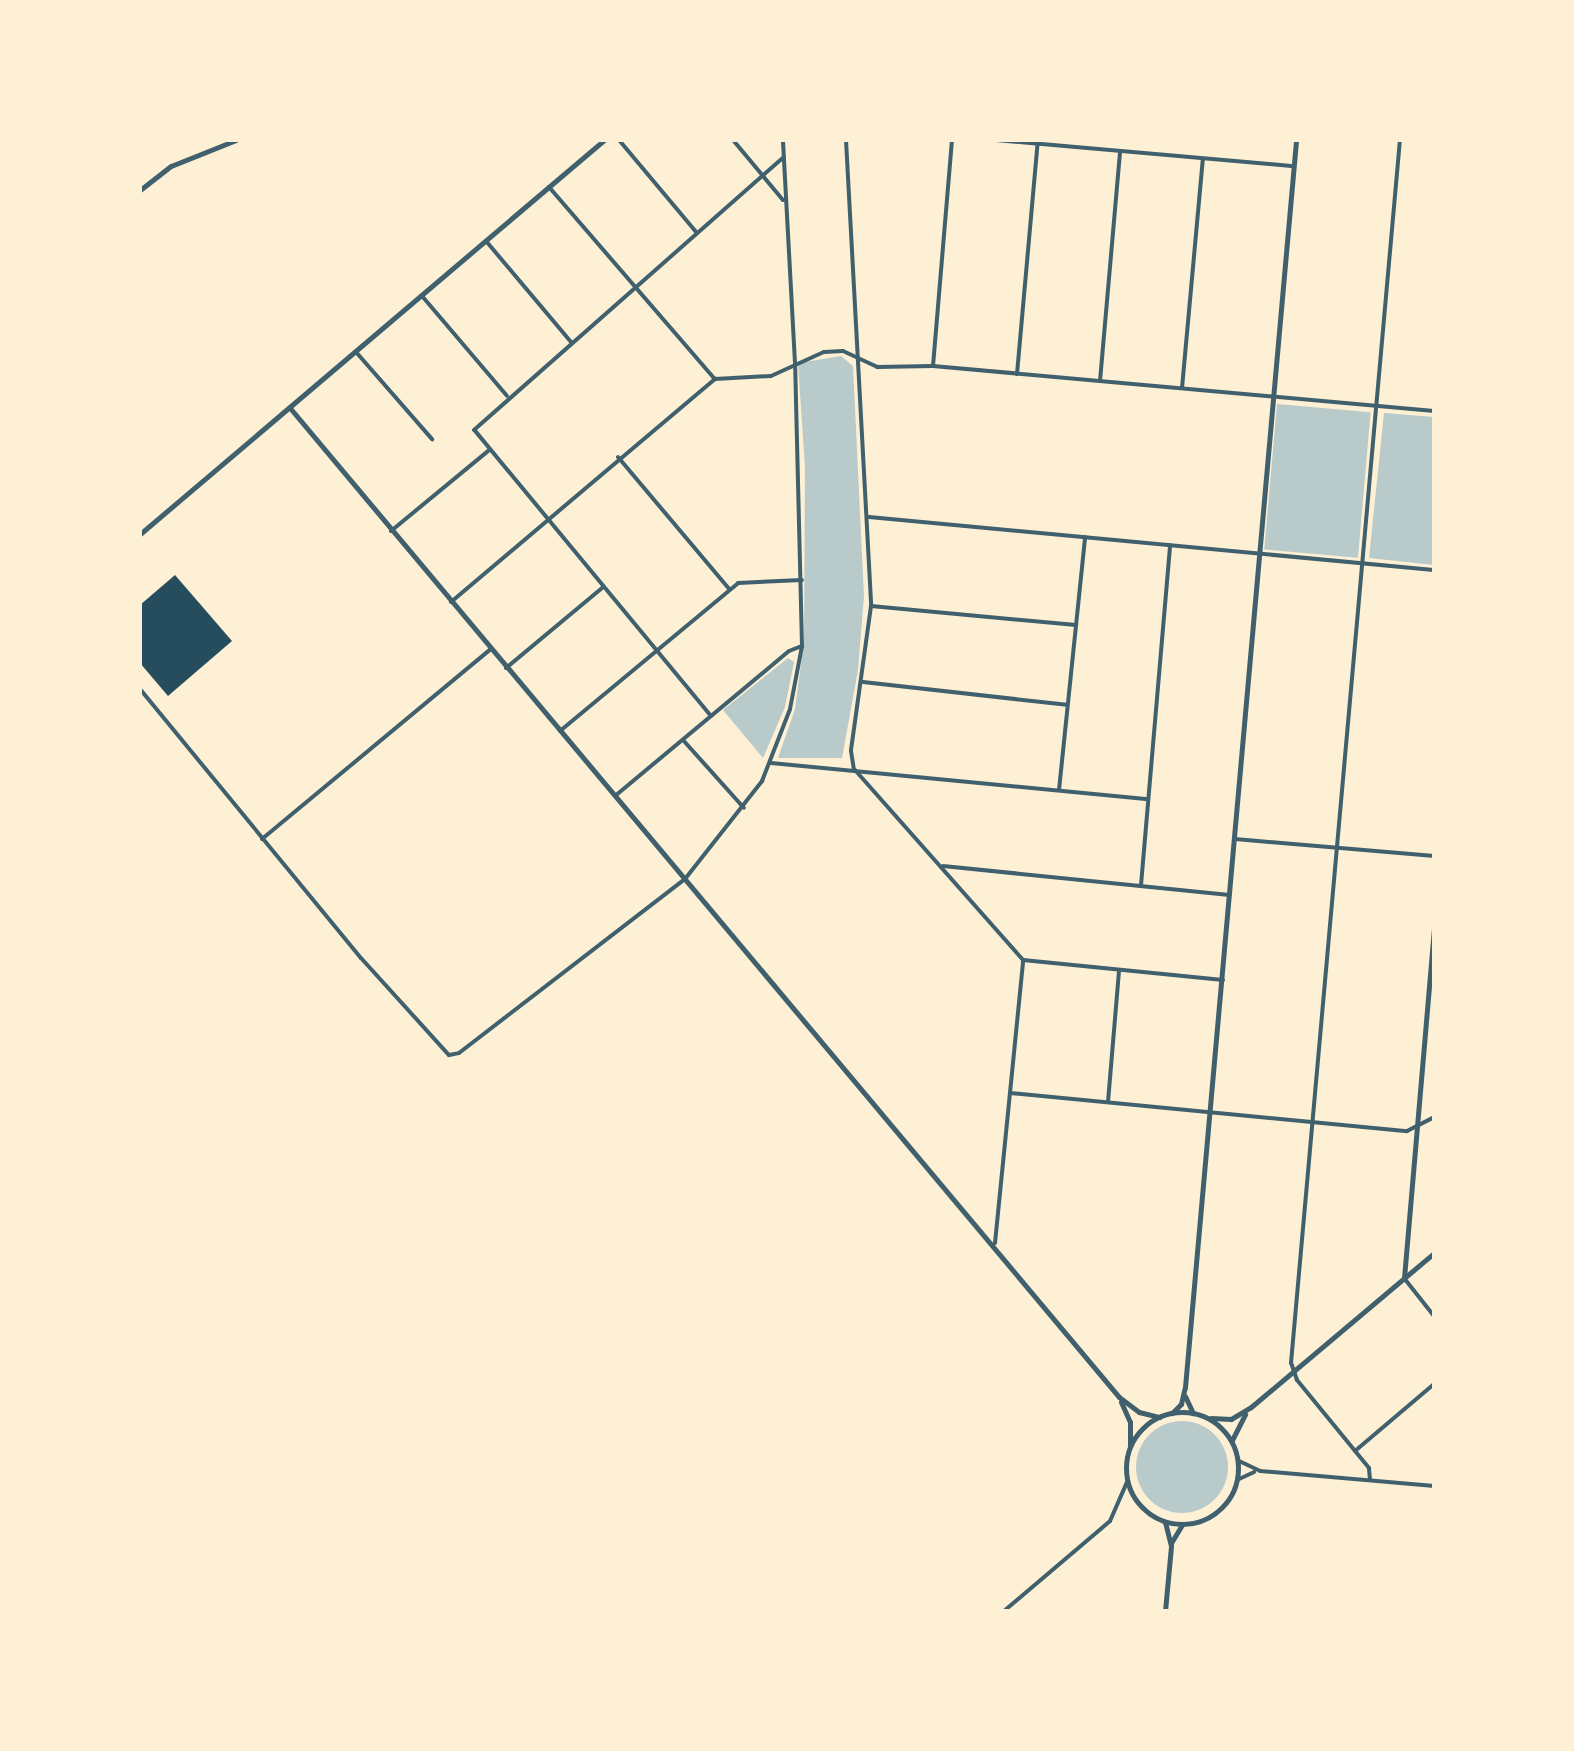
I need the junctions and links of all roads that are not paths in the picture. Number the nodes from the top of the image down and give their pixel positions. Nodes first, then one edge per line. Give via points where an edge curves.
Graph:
1 (236, 140) edge
2 (604, 140) edge
3 (619, 140) edge
4 (733, 140) edge
5 (783, 140) edge
6 (846, 140) edge
7 (952, 140) edge
8 (995, 140) edge
9 (1296, 140) edge
10 (1400, 140) edge
11 (1037, 142) edge
12 (1120, 151) junction
13 (784, 157) junction
14 (1203, 158) junction
15 (1294, 166) junction
16 (763, 176) junction
17 (549, 187) junction
18 (140, 190) edge
19 (784, 201) junction
20 (697, 233) junction
21 (486, 241) junction
22 (635, 288) junction
23 (422, 296) junction
24 (571, 342) junction
25 (356, 352) junction
26 (857, 359) junction
27 (795, 363) junction
28 (933, 366) junction
29 (1017, 374) junction
30 (715, 379) junction
31 (1100, 381) junction
32 (1182, 388) junction
33 (507, 396) junction
34 (1274, 396) junction
35 (1376, 407) junction
36 (290, 408) junction
37 (1434, 411) edge
38 (432, 439) dead end
39 (488, 451) junction
40 (618, 457) junction
41 (869, 517) junction
42 (546, 519) junction
43 (391, 531) junction
44 (140, 534) edge
45 (1085, 537) junction
46 (1170, 545) junction
47 (1260, 553) junction
48 (1362, 563) junction
49 (1434, 570) edge
50 (802, 580) junction
51 (602, 588) junction
52 (729, 589) junction
53 (451, 602) junction
54 (871, 606) junction
55 (1076, 625) junction
56 (802, 646) junction
57 (491, 649) junction
58 (656, 651) junction
59 (506, 668) junction
60 (863, 682) junction
61 (140, 689) edge
62 (1067, 705) junction
63 (711, 716) junction
64 (560, 731) junction
65 (683, 740) junction
66 (771, 763) junction
67 (854, 769) junction
68 (1059, 790) junction
69 (615, 796) junction
70 (1148, 799) junction
71 (744, 808) junction
72 (261, 839) junction
73 (1235, 839) junction
74 (1337, 849) junction
75 (1434, 856) edge
76 (943, 866) junction
77 (685, 879) junction
78 (1141, 885) junction
79 (1230, 895) junction
80 (1434, 930) edge
81 (1023, 960) junction
82 (1119, 972) junction
83 (1223, 980) junction
84 (1432, 985) edge
85 (1431, 999) edge
86 (1010, 1093) junction
87 (1108, 1102) junction
88 (1211, 1111) junction
89 (1434, 1117) edge
90 (1313, 1122) junction
91 (1417, 1130) junction
92 (995, 1243) junction
93 (1434, 1253) edge
94 (1404, 1278) junction
95 (1434, 1316) edge
96 (1293, 1372) junction
97 (1434, 1384) edge
98 (1185, 1387) junction
99 (1119, 1397) junction
100 (1251, 1407) junction
101 (1172, 1413) junction
102 (1193, 1413) junction
103 (1159, 1417) junction
104 (1206, 1418) junction
105 (1232, 1441) junction
106 (1130, 1451) junction
107 (1355, 1451) junction
108 (1239, 1461) junction
109 (1260, 1471) junction
110 (1237, 1480) junction
111 (1370, 1480) junction
112 (1127, 1482) junction
113 (1434, 1486) edge
114 (1165, 1522) junction
115 (1183, 1524) junction
116 (1171, 1546) junction
117 (1004, 1611) edge
118 (1165, 1611) edge

1 - 18 street via 171,166
2 - 17 street
3 - 20 street
4 - 16 street
5 - 13 street
6 - 26 street
7 - 28 street
8 - 11 street
9 - 15 street
10 - 35 street
11 - 12 street
11 - 29 street
12 - 14 street
12 - 31 street
13 - 16 street
13 - 19 street
14 - 15 street
14 - 32 street
15 - 34 street
16 - 19 street
16 - 20 street
17 - 21 street
17 - 22 street
19 - 27 street
20 - 22 street
21 - 23 street
21 - 24 street
22 - 24 street
22 - 30 street
23 - 25 street
23 - 33 street
24 - 33 street
25 - 36 street
25 - 38 street
26 - 27 street via 838,351
26 - 28 street via 877,367
26 - 41 street
27 - 30 street via 771,376
27 - 50 street
28 - 29 street
29 - 31 street
30 - 40 street
31 - 32 street
32 - 34 street
33 - 39 street via 474,430
34 - 35 street
34 - 47 street
35 - 37 street
35 - 48 street
36 - 43 street
36 - 44 street
39 - 42 street
39 - 43 street
40 - 42 street
40 - 52 street
41 - 45 street
41 - 54 street
42 - 51 street
42 - 53 street
43 - 53 street
45 - 46 street
45 - 55 street
46 - 47 street
46 - 70 street
47 - 48 street
47 - 73 street
48 - 49 street
48 - 74 street
50 - 52 street via 738,583
50 - 56 street
51 - 58 street
51 - 59 street
52 - 58 street
53 - 57 street
54 - 55 street
54 - 60 street
55 - 62 street
56 - 63 street
56 - 66 street via 790,709
57 - 59 street
57 - 72 street
58 - 63 street
58 - 64 street
59 - 64 street
60 - 62 street
60 - 67 street via 851,751
61 - 72 street
62 - 68 street
63 - 65 street
64 - 69 street
65 - 69 street
65 - 71 street
66 - 67 street
66 - 71 street
67 - 68 street
67 - 76 street
68 - 70 street
69 - 77 street
70 - 78 street
71 - 77 street
72 - 77 street via 444,1052 459,1053
73 - 74 street
73 - 79 street
74 - 75 street
74 - 90 street
76 - 78 street
76 - 81 street
77 - 92 street
78 - 79 street
79 - 83 street
80 - 84 street
81 - 82 street
81 - 86 street
82 - 83 street
82 - 87 street
83 - 88 street
84 - 85 street
85 - 91 street
86 - 87 street
86 - 92 street
87 - 88 street
88 - 90 street
88 - 98 street
89 - 91 street
90 - 91 street
90 - 96 street
91 - 94 street
92 - 99 street
93 - 94 street
94 - 95 street
94 - 96 street
96 - 100 street
96 - 107 street
97 - 107 street
98 - 101 street via 1181,1404
98 - 102 street
99 - 103 street via 1139,1412
99 - 106 street via 1130,1422
100 - 104 street via 1231,1419
100 - 105 street
101 - 102 street
101 - 103 street
102 - 104 street
103 - 106 street via 1144,1428
104 - 105 street
105 - 108 street
106 - 112 street
107 - 111 street via 1369,1468
108 - 109 street
108 - 110 street
109 - 110 street
109 - 111 street
110 - 115 street via 1220,1510
111 - 113 street
112 - 114 street via 1142,1508
112 - 117 street via 1110,1521
114 - 115 street
114 - 116 street
115 - 116 street
116 - 118 street

